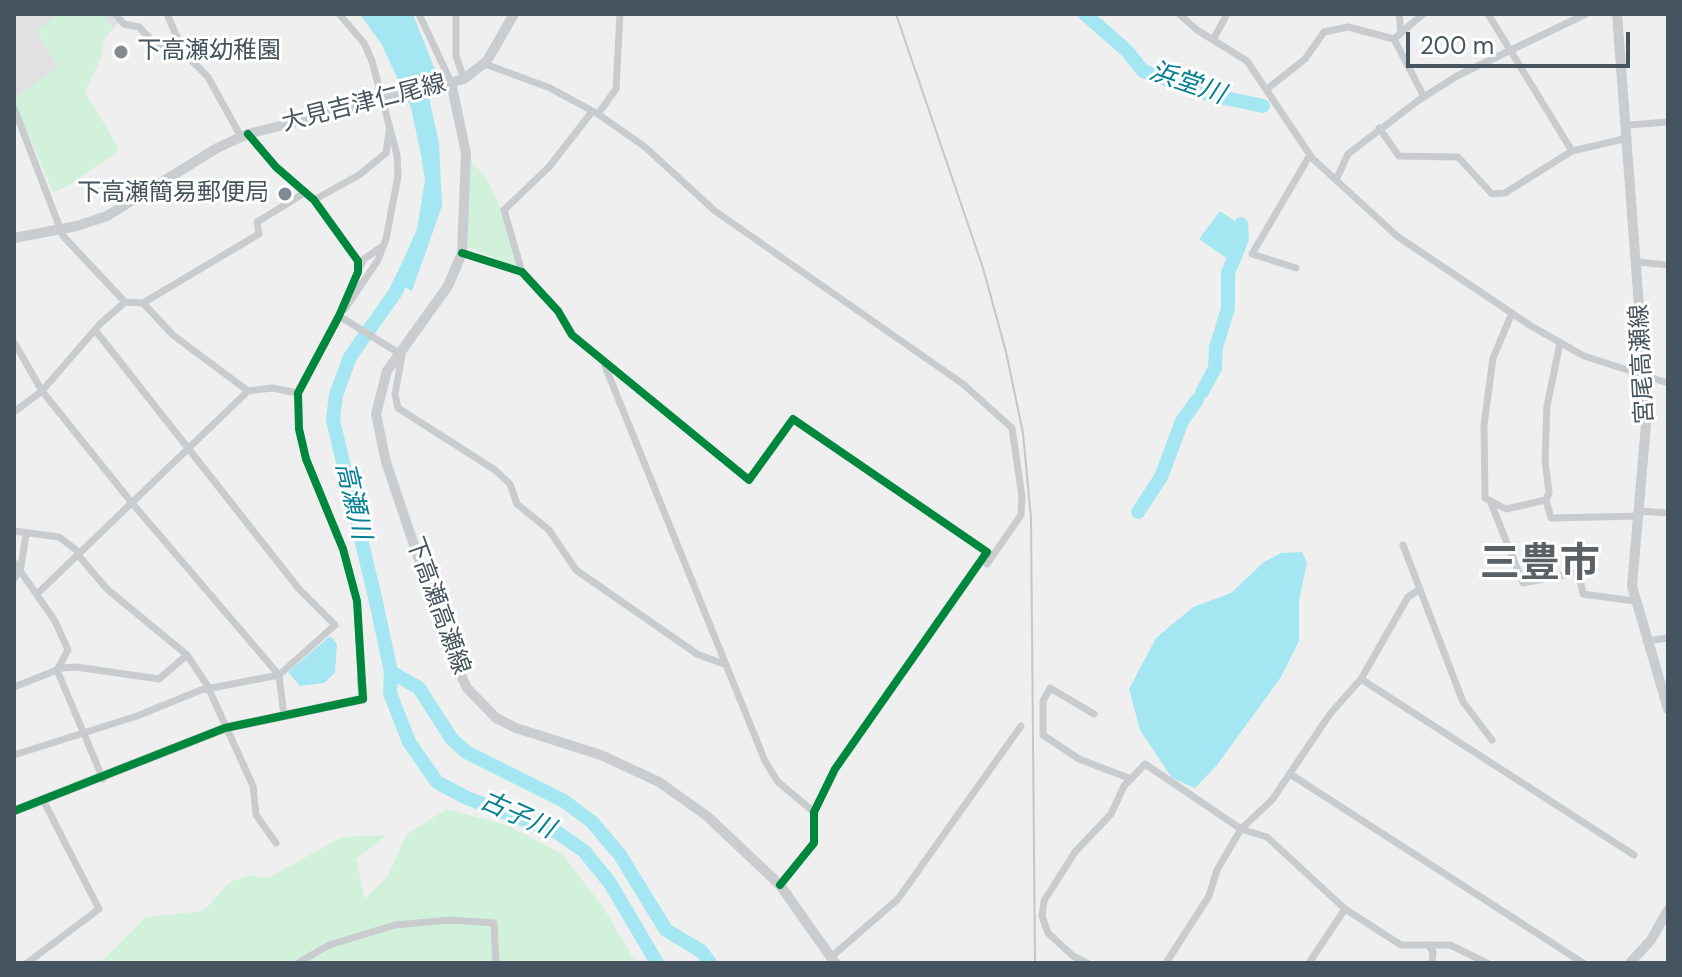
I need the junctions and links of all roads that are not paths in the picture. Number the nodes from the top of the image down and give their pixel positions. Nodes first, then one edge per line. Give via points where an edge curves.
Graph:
1 (115, 14) edge
2 (167, 14) edge
3 (339, 14) edge
4 (419, 14) edge
5 (456, 14) edge
6 (514, 14) edge
7 (620, 14) edge
8 (1179, 14) edge
9 (1227, 14) edge
10 (1399, 14) edge
11 (1423, 14) edge
12 (1488, 14) edge
13 (1586, 14) edge
14 (1617, 14) edge
15 (1401, 32) junction
16 (1394, 39) junction
17 (1213, 40) junction
18 (1511, 50) junction
19 (185, 55) junction
20 (485, 64) junction
21 (464, 79) junction
22 (451, 82) junction
23 (1267, 89) junction
24 (1424, 97) junction
25 (383, 98) junction
26 (14, 108) edge
27 (594, 113) junction
28 (1668, 122) edge
29 (1628, 125) junction
30 (390, 126) junction
31 (1379, 128) junction
32 (244, 135) junction
33 (1628, 138) junction
34 (1572, 151) junction
35 (1310, 155) junction
36 (1336, 180) junction
37 (306, 192) junction
38 (314, 200) junction
39 (62, 229) junction
40 (14, 238) edge
41 (383, 246) junction
42 (462, 253) junction
43 (1638, 262) junction
44 (1668, 265) edge
45 (1296, 268) dead end
46 (358, 272) junction
47 (522, 272) junction
48 (125, 302) junction
49 (143, 303) junction
50 (1512, 313) junction
51 (339, 316) junction
52 (95, 330) junction
53 (14, 342) edge
54 (1560, 343) junction
55 (398, 355) junction
56 (604, 364) junction
57 (1645, 375) junction
58 (1668, 383) edge
59 (42, 391) junction
60 (248, 391) junction
61 (298, 393) junction
62 (14, 412) edge
63 (189, 449) junction
64 (1546, 500) junction
65 (1491, 501) junction
66 (132, 503) junction
67 (1668, 513) edge
68 (1640, 514) junction
69 (14, 531) edge
70 (26, 534) junction
71 (1403, 545) dead end
72 (79, 554) junction
73 (987, 564) dead end
74 (17, 565) edge
75 (14, 579) edge
76 (1420, 589) junction
77 (37, 594) junction
78 (1634, 601) junction
79 (1668, 638) edge
80 (1646, 641) junction
81 (187, 655) junction
82 (726, 665) junction
83 (57, 670) junction
84 (279, 675) junction
85 (361, 679) joint
86 (1361, 679) junction
87 (14, 687) edge
88 (209, 688) junction
89 (1668, 709) edge
90 (1094, 714) dead end
91 (284, 716) junction
92 (1021, 726) dead end
93 (225, 728) junction
94 (84, 733) junction
95 (1492, 740) dead end
96 (14, 755) edge
97 (1290, 774) junction
98 (103, 779) junction
99 (1131, 779) junction
100 (43, 800) junction
101 (14, 811) edge
102 (814, 812) junction
103 (1241, 829) junction
104 (276, 843) dead end
105 (1634, 855) dead end
106 (780, 885) junction
107 (1345, 909) junction
108 (1668, 910) edge
109 (1428, 945) junction
110 (832, 960) edge
111 (1632, 962) edge
112 (27, 963) edge
113 (298, 963) edge
114 (496, 963) edge
115 (1087, 963) edge
116 (1166, 963) edge
117 (1309, 963) edge
118 (1432, 963) edge
119 (1487, 963) edge
120 (1583, 963) edge

1 - 19 street via 124,24 139,27 158,47
2 - 19 street
3 - 25 street via 364,43
4 - 22 street
5 - 21 street via 456,56
6 - 20 main road, 大見吉津仁尾線
7 - 27 street via 616,89
8 - 17 street
9 - 17 street
10 - 15 street
11 - 15 street
12 - 18 street
13 - 18 street
14 - 29 main road, 宮尾高瀬線
15 - 16 street
16 - 23 street via 1348,27 1324,32 1305,59
16 - 24 street
17 - 23 street via 1247,61
18 - 24 street
18 - 34 street
19 - 32 street via 208,77
20 - 21 main road, 大見吉津仁尾線
20 - 27 street via 550,88
21 - 22 main road, 大見吉津仁尾線
22 - 25 main road, 大見吉津仁尾線
22 - 42 main road, 下高瀬高瀬線 via 466,153
23 - 35 street
24 - 31 street
25 - 30 street
25 - 32 main road, 大見吉津仁尾線
26 - 39 street
27 - 47 street via 504,210
27 - 73 street via 645,147 715,211 963,384 1012,428 1021,515
28 - 29 street
29 - 33 main road, 宮尾高瀬線
30 - 38 street via 386,153
30 - 41 street via 398,176
31 - 34 street via 1399,156 1458,157 1492,194 1505,193
31 - 36 street via 1348,154
32 - 37 street
32 - 39 main road, 大見吉津仁尾線 via 107,216
33 - 34 street
33 - 43 main road, 宮尾高瀬線
35 - 36 street
35 - 45 street via 1252,254
36 - 50 street via 1397,236
37 - 38 street
37 - 49 street via 257,222 259,234
38 - 46 street via 358,261
39 - 40 main road, 大見吉津仁尾線
39 - 48 street
41 - 46 street via 364,259
41 - 51 street
42 - 47 street
42 - 55 main road, 下高瀬高瀬線 via 448,286
43 - 44 street
43 - 57 main road, 宮尾高瀬線
46 - 51 street
47 - 56 street via 572,335
48 - 49 street
48 - 52 street
49 - 60 street via 173,335
50 - 54 street
50 - 65 street via 1497,341 1484,425 1485,498
51 - 55 street
51 - 61 street
52 - 59 street
52 - 63 street
53 - 59 street
54 - 57 street
54 - 64 street via 1547,406
55 - 82 street via 398,408 510,484 517,504 549,530 576,570 697,654
55 - 106 main road, 下高瀬高瀬線 via 379,398 377,430 451,655 467,688 496,718 601,755 684,798
56 - 82 street
56 - 102 street via 749,480 793,419 987,552 835,769
57 - 58 street
57 - 68 main road, 宮尾高瀬線 via 1647,432
59 - 62 street
59 - 66 street
60 - 61 street
60 - 63 street
61 - 85 street via 306,459 343,549 357,601
63 - 66 street
63 - 84 street via 299,589 335,625
64 - 65 street via 1506,509
64 - 68 street via 1551,518
65 - 78 street via 1523,583 1579,572 1583,594
66 - 72 street
66 - 84 street
67 - 68 street
68 - 78 main road, 宮尾高瀬線
69 - 70 street
70 - 72 street via 59,537
70 - 74 street
71 - 76 street
72 - 77 street
72 - 81 street via 107,589
74 - 75 street
74 - 77 street
76 - 86 street via 1408,597
76 - 95 street via 1463,702
77 - 83 street via 68,650
78 - 80 main road, 宮尾高瀬線
79 - 80 street
80 - 89 main road, 宮尾高瀬線
81 - 83 street via 159,679 76,667
81 - 88 street
82 - 102 street via 771,771
83 - 87 street
83 - 94 street
84 - 88 street
84 - 91 street
85 - 91 street via 363,699
86 - 97 street
86 - 105 street
88 - 93 street
88 - 94 street
90 - 99 street via 1050,688 1043,701 1043,735 1079,759
91 - 93 street
92 - 110 street via 898,899
93 - 98 street
93 - 104 street via 253,786 256,815
94 - 96 street
94 - 98 street
97 - 103 street
97 - 120 street
98 - 100 street
99 - 103 street via 1145,764
99 - 115 street via 1111,814 1075,852 1044,901 1048,933
100 - 101 street
100 - 112 street via 99,909
102 - 106 street via 814,843
103 - 107 street via 1267,837 1289,853
103 - 116 street via 1209,896
106 - 110 main road, 下高瀬高瀬線
107 - 109 street via 1401,945
107 - 117 street
108 - 111 main road
109 - 118 street
109 - 119 street via 1450,945
113 - 114 street via 329,945 395,925 450,920 494,923

